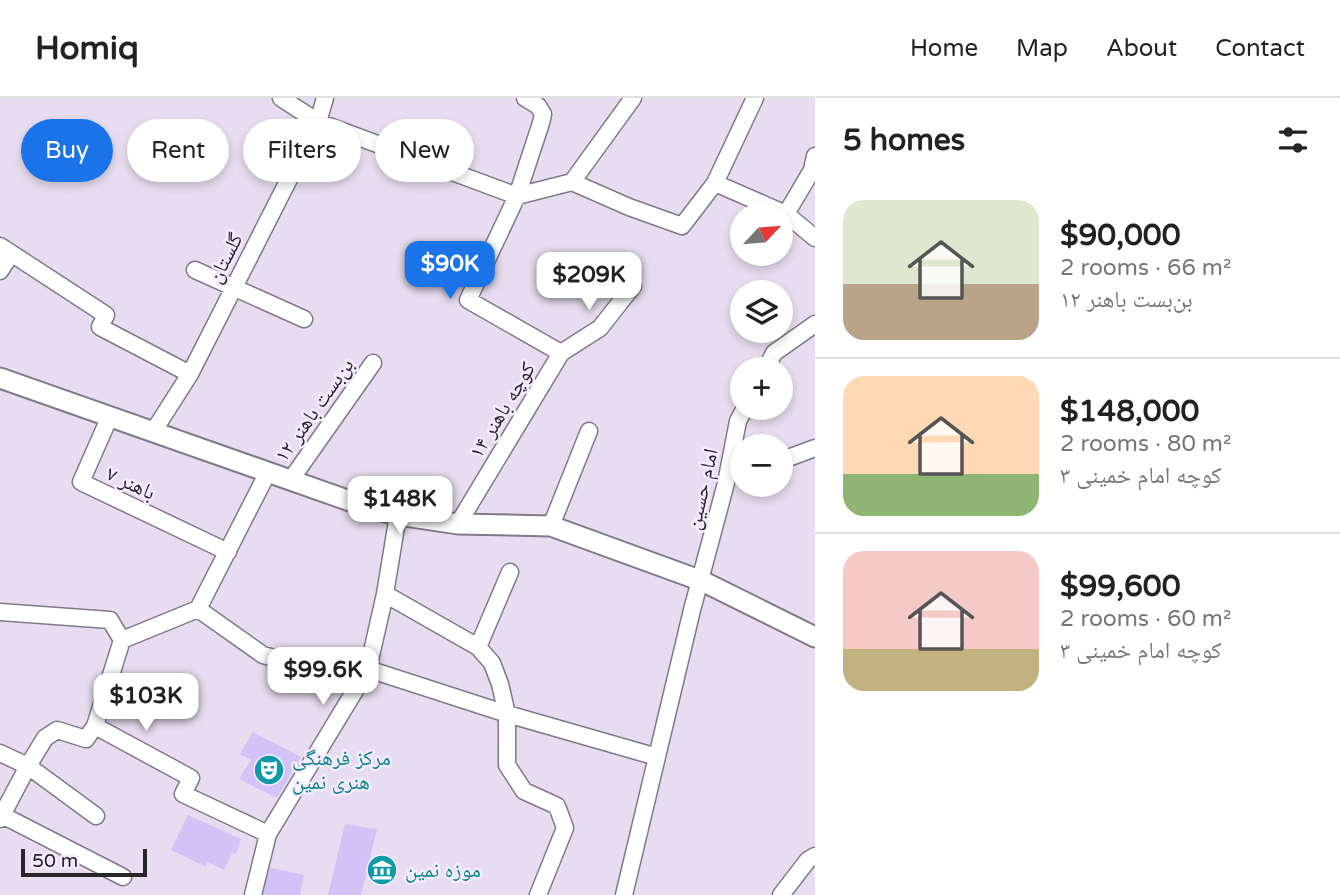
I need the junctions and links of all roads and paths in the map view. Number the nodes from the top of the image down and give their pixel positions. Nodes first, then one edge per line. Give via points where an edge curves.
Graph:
1 (281, 98) edge
2 (325, 98) edge
3 (525, 98) edge
4 (633, 98) edge
5 (755, 98) edge
6 (313, 119) edge
7 (319, 119) edge
8 (361, 138) edge
9 (815, 156) edge
10 (288, 182) edge
11 (572, 182) junction
12 (715, 183) junction
13 (517, 196) junction
14 (761, 203) edge
15 (792, 203) edge
16 (793, 220) edge
17 (815, 238) edge
18 (6, 250) edge
19 (195, 270) dead end
20 (0, 271) edge
21 (633, 286) dead end
22 (234, 288) junction
23 (304, 319) dead end
24 (815, 324) edge
25 (561, 353) junction
26 (772, 357) edge
27 (373, 363) dead end
28 (190, 374) junction
29 (0, 379) edge
30 (110, 416) junction
31 (739, 420) edge
32 (589, 431) dead end
33 (153, 432) junction
34 (815, 447) edge
35 (793, 456) edge
36 (268, 472) junction
37 (290, 481) junction
38 (730, 482) edge
39 (726, 483) junction
40 (398, 515) junction
41 (458, 524) junction
42 (551, 526) junction
43 (228, 552) junction
44 (510, 572) dead end
45 (702, 581) junction
46 (385, 594) junction
47 (198, 609) junction
48 (0, 612) edge
49 (815, 637) edge
50 (122, 640) junction
51 (478, 646) junction
52 (368, 669) junction
53 (507, 714) junction
54 (95, 726) junction
55 (0, 753) edge
56 (657, 757) junction
57 (28, 766) junction
58 (96, 816) dead end
59 (1, 817) edge
60 (268, 834) junction
61 (815, 856) edge
62 (123, 877) dead end
63 (253, 895) edge
64 (538, 895) edge
65 (624, 895) edge
66 (781, 895) edge

1 - 6 street
2 - 7 street, گلستان
3 - 13 street via 543,114
4 - 11 street
5 - 12 street
8 - 13 street
9 - 15 street
10 - 22 street, گلستان
11 - 12 street via 682,226
11 - 13 street
12 - 14 street
13 - 25 street via 468,300
16 - 17 street
18 - 20 street
18 - 28 street via 106,315 100,327
19 - 22 street
21 - 25 street via 600,328
22 - 23 street
22 - 28 street, گلستان
24 - 26 street
25 - 41 street, کوچه باهنر ۱۴
27 - 37 street, بن‌بست باهنر ۱۲
28 - 33 street, گلستان
29 - 30 street
30 - 33 street
30 - 43 street, باهنر ۷ via 81,482
31 - 39 street, امام حسین
32 - 42 street
33 - 36 street
34 - 35 street
36 - 37 street
36 - 43 street
37 - 40 street
38 - 39 street
39 - 45 street, امام حسین
40 - 41 street
40 - 46 street
41 - 42 street
42 - 45 street
43 - 47 street
44 - 51 street
45 - 49 street
45 - 56 street, امام حسین
46 - 51 street
46 - 52 street
47 - 50 street
47 - 52 street via 263,655 304,666
48 - 50 street via 110,620
50 - 54 street
51 - 53 street via 492,663
52 - 53 street
52 - 60 street
53 - 56 street
53 - 64 street via 507,765 524,791 557,806 565,828
54 - 57 street via 86,739 57,730 45,738
54 - 60 street via 191,778 183,794
55 - 57 street
56 - 65 street, امام حسین
57 - 58 street
57 - 59 street
59 - 62 street
60 - 63 street
61 - 66 street

